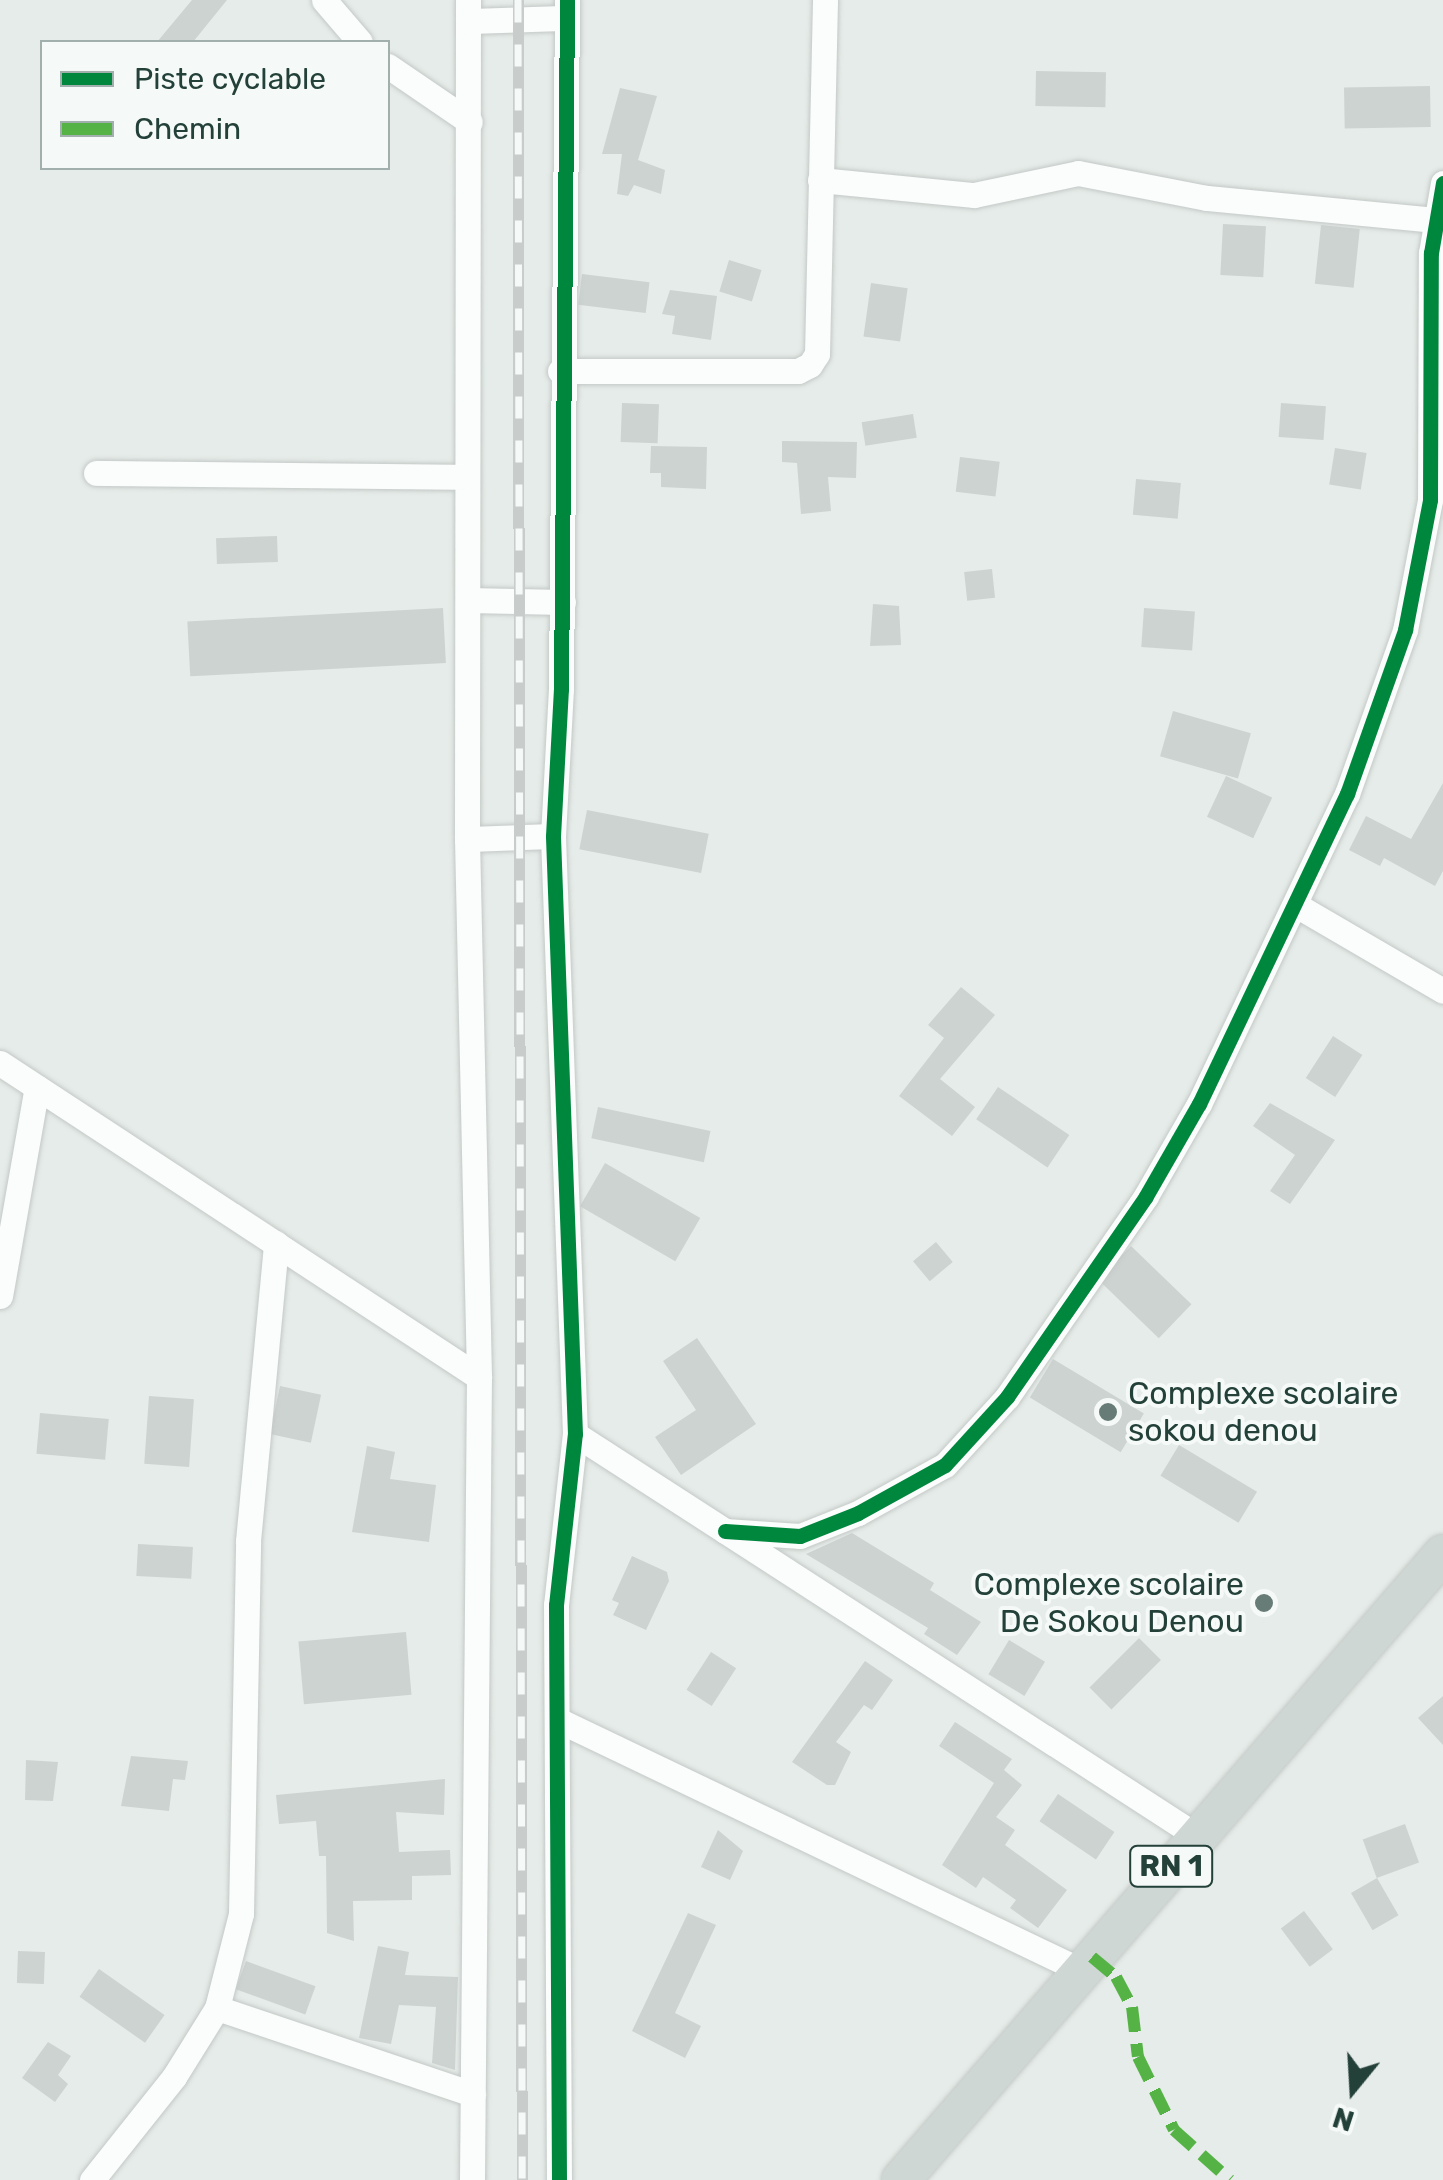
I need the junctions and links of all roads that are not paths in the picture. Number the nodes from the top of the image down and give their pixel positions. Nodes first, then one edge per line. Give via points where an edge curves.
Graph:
1 (324, 0) edge
2 (826, 0) edge
3 (566, 9) edge
4 (468, 10) edge
5 (358, 40) edge
6 (390, 67) edge
7 (470, 122) junction
8 (820, 180) junction
9 (1443, 183) edge
10 (1436, 220) junction
11 (560, 372) junction
12 (96, 473) dead end
13 (464, 477) junction
14 (1436, 507) edge
15 (1433, 546) edge
16 (468, 600) junction
17 (563, 602) junction
18 (553, 836) junction
19 (467, 839) junction
20 (1296, 905) junction
21 (1443, 992) edge
22 (0, 1063) edge
23 (36, 1087) junction
24 (276, 1243) junction
25 (3, 1244) edge
26 (0, 1296) edge
27 (479, 1377) junction
28 (575, 1434) junction
29 (725, 1531) junction
30 (1443, 1554) edge
31 (558, 1720) junction
32 (1197, 1836) junction
33 (1080, 1970) junction
34 (216, 2008) junction
35 (473, 2094) junction
36 (92, 2180) edge
37 (472, 2180) edge
38 (559, 2180) edge
39 (901, 2180) edge

1 - 5 street
2 - 8 street
3 - 4 street
3 - 11 street
4 - 7 street
6 - 7 street
7 - 13 street
8 - 10 street via 974,195 1078,173 1208,198
8 - 11 street via 818,354 810,365 798,371
9 - 10 street
10 - 14 street
11 - 17 street
12 - 13 street
13 - 16 street
14 - 15 street
15 - 20 street via 1384,705
16 - 17 street
16 - 19 street
17 - 18 street
18 - 19 street
18 - 28 street
19 - 27 street
20 - 21 street
20 - 29 street via 1146,1196 982,1428 945,1465 858,1514 800,1536
22 - 23 street
23 - 24 street
23 - 25 street
24 - 27 street
24 - 34 street via 248,1540 242,1914
25 - 26 street
27 - 35 street
28 - 29 street
28 - 31 street via 556,1605
29 - 32 street
30 - 32 main road, RN 1
31 - 33 street
31 - 38 street
32 - 33 main road, RN 1
33 - 39 main road, RN 1
34 - 35 street
34 - 36 street via 174,2077
35 - 37 street

